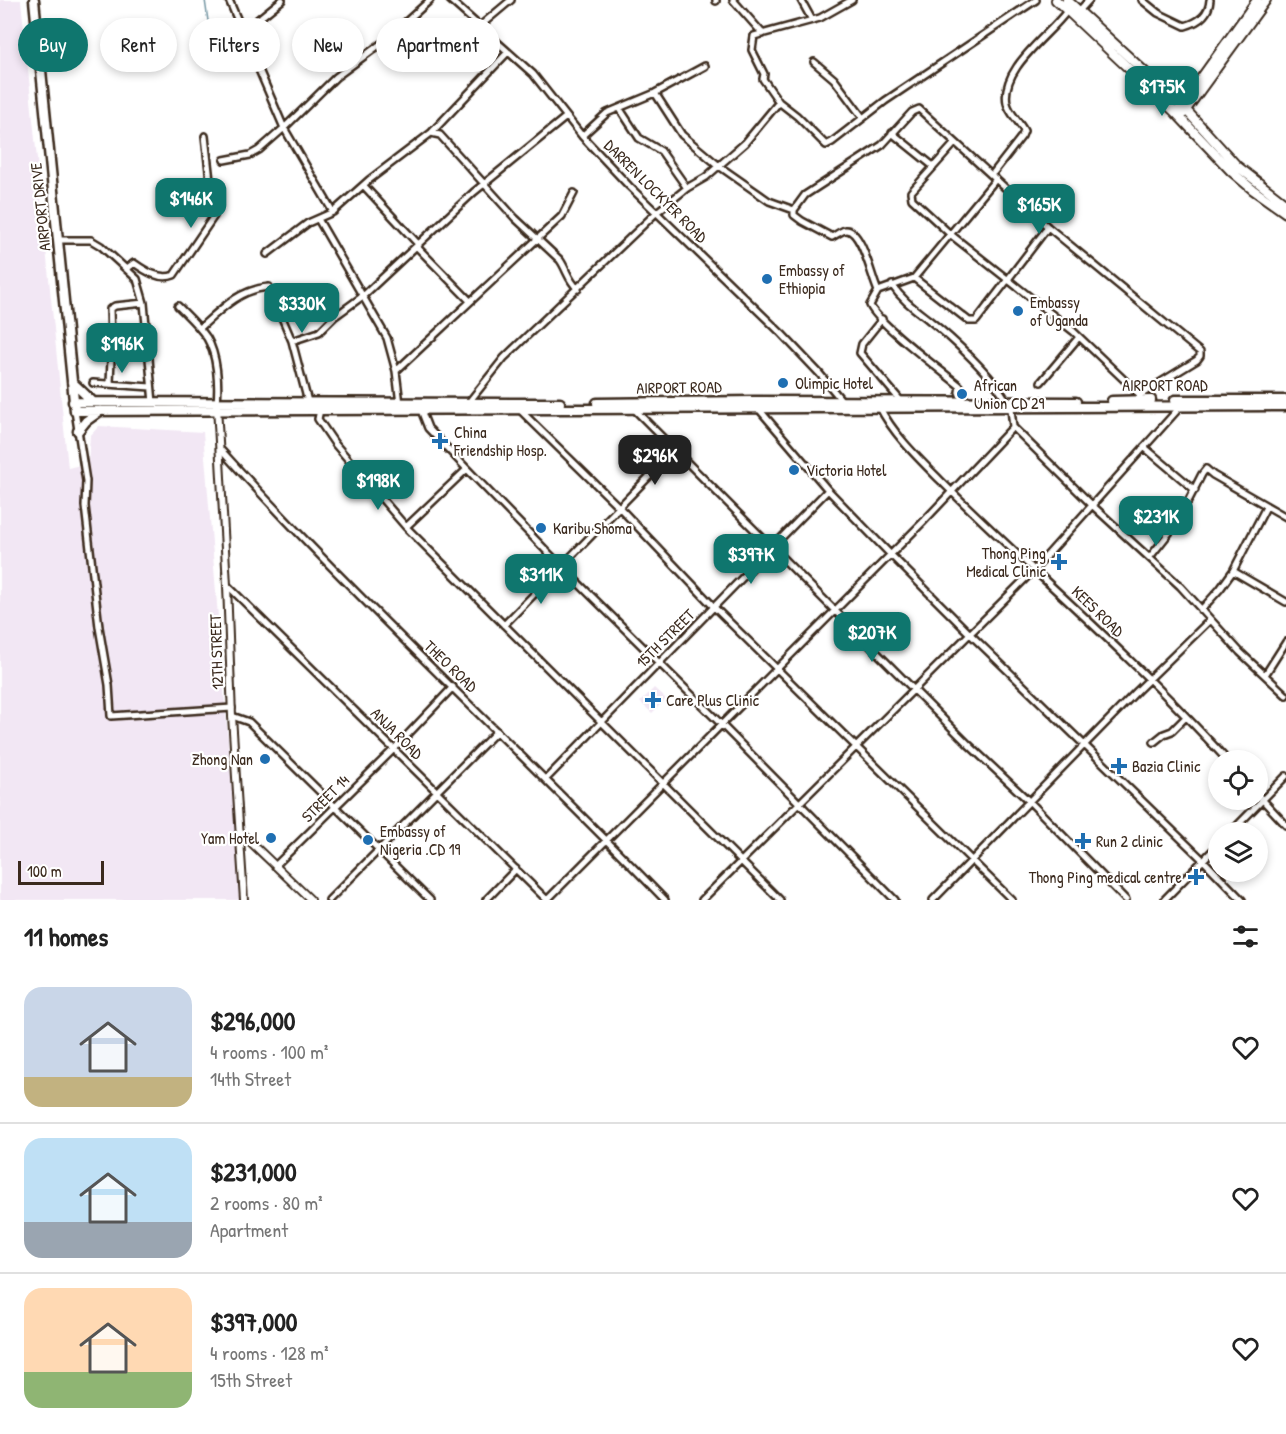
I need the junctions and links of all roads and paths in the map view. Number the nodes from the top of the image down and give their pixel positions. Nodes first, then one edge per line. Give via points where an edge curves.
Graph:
1 (34, 0) edge
2 (229, 0) edge
3 (282, 0) edge
4 (430, 0) edge
5 (450, 0) edge
6 (511, 0) edge
7 (733, 0) edge
8 (801, 0) edge
9 (852, 0) edge
10 (1036, 0) edge
11 (1056, 0) edge
12 (1067, 0) edge
13 (1089, 0) edge
14 (1142, 0) edge
15 (1209, 0) edge
16 (1257, 0) edge
17 (1266, 0) edge
18 (1073, 13) junction
19 (237, 18) edge
20 (260, 18) edge
21 (471, 18) edge
22 (490, 18) edge
23 (813, 20) junction
24 (1247, 20) junction
25 (763, 34) junction
26 (500, 44) edge
27 (507, 53) dead end
28 (814, 62) dead end
29 (705, 66) dead end
30 (260, 72) edge
31 (1158, 84) junction
32 (1197, 84) junction
33 (655, 93) junction
34 (779, 102) junction
35 (620, 109) junction
36 (1181, 112) junction
37 (566, 117) junction
38 (863, 118) junction
39 (284, 128) junction
40 (431, 133) junction
41 (892, 133) junction
42 (582, 135) junction
43 (205, 136) dead end
44 (955, 142) junction
45 (224, 160) dead end
46 (719, 166) junction
47 (933, 166) junction
48 (993, 172) dead end
49 (996, 179) junction
50 (484, 184) junction
51 (364, 186) junction
52 (687, 188) junction
53 (574, 193) dead end
54 (1273, 200) junction
55 (1286, 204) edge
56 (794, 210) junction
57 (333, 212) junction
58 (657, 212) junction
59 (1286, 213) edge
60 (318, 219) junction
61 (1048, 227) junction
62 (950, 234) junction
63 (537, 238) junction
64 (58, 240) junction
65 (418, 246) junction
66 (267, 254) dead end
67 (127, 268) junction
68 (914, 278) junction
69 (1008, 280) junction
70 (891, 285) junction
71 (578, 289) junction
72 (878, 291) junction
73 (363, 296) junction
74 (470, 301) junction
75 (144, 303) junction
76 (178, 306) dead end
77 (882, 319) junction
78 (200, 328) junction
79 (1078, 337) junction
80 (292, 341) junction
81 (148, 349) junction
82 (111, 358) junction
83 (396, 371) junction
84 (1041, 381) dead end
85 (71, 382) junction
86 (93, 383) dead end
87 (110, 384) junction
88 (151, 387) junction
89 (1139, 398) junction
90 (93, 402) junction
91 (308, 402) junction
92 (469, 402) junction
93 (843, 402) junction
94 (902, 402) junction
95 (963, 402) junction
96 (153, 403) junction
97 (1282, 403) edge
98 (400, 404) junction
99 (756, 404) junction
100 (879, 405) junction
101 (1009, 405) junction
102 (1181, 405) junction
103 (74, 406) junction
104 (217, 406) junction
105 (519, 406) junction
106 (634, 409) junction
107 (101, 410) junction
108 (320, 410) junction
109 (421, 410) junction
110 (1013, 427) junction
111 (78, 431) junction
112 (1144, 447) junction
113 (220, 449) junction
114 (675, 450) junction
115 (467, 469) junction
116 (828, 490) junction
117 (1195, 490) junction
118 (952, 492) junction
119 (618, 506) junction
120 (1093, 506) junction
121 (1266, 507) junction
122 (1286, 517) edge
123 (406, 527) junction
124 (773, 548) junction
125 (891, 555) junction
126 (1150, 557) junction
127 (562, 567) junction
128 (1034, 570) junction
129 (1233, 571) junction
130 (227, 585) junction
131 (1286, 602) edge
132 (714, 607) junction
133 (836, 610) junction
134 (1201, 610) junction
135 (1210, 620) junction
136 (504, 625) junction
137 (970, 634) junction
138 (1286, 642) edge
139 (658, 663) junction
140 (778, 668) junction
141 (1265, 675) junction
142 (1150, 680) junction
143 (453, 687) junction
144 (915, 690) junction
145 (1286, 695) edge
146 (232, 708) junction
147 (232, 716) junction
148 (1186, 717) junction
149 (602, 721) junction
150 (721, 724) junction
151 (497, 731) junction
152 (1154, 742) dead end
153 (1086, 745) junction
154 (855, 747) junction
155 (394, 749) junction
156 (1217, 750) edge
157 (1286, 776) edge
158 (546, 779) junction
159 (663, 782) junction
160 (437, 792) junction
161 (1268, 795) edge
162 (799, 802) junction
163 (1030, 802) junction
164 (1268, 805) edge
165 (335, 807) junction
166 (1253, 810) edge
167 (1241, 822) edge
168 (1286, 825) edge
169 (239, 831) junction
170 (607, 840) junction
171 (379, 850) junction
172 (1208, 855) edge
173 (972, 859) junction
174 (1203, 860) junction
175 (741, 861) junction
176 (275, 866) junction
177 (516, 869) junction
178 (244, 900) edge
179 (311, 900) edge
180 (329, 900) edge
181 (430, 900) edge
182 (486, 900) edge
183 (547, 900) edge
184 (665, 900) edge
185 (702, 900) edge
186 (780, 900) edge
187 (895, 900) edge
188 (933, 900) edge
189 (1012, 900) edge
190 (1126, 900) edge
191 (1164, 900) edge
192 (1242, 900) edge

1 - 64 main road, AIRPORT DRIVE
2 - 19 street
3 - 20 street
4 - 39 street via 386,40 336,77
5 - 21 street, DARREN LOCKYER ROAD
6 - 22 street
7 - 25 street
8 - 23 street
9 - 23 street
10 - 38 street
11 - 18 main road
12 - 18 main road
13 - 18 street
14 - 15 street via 1185,26 1202,19
16 - 24 main road
17 - 24 main road
18 - 31 main road
18 - 36 main road
18 - 48 street via 1013,71 1007,102 1024,131
23 - 25 street
24 - 32 main road
24 - 36 main road
25 - 34 street via 754,36 752,50 763,79
26 - 37 street, DARREN LOCKYER ROAD via 533,74
27 - 40 street
28 - 38 street via 834,79
29 - 33 street
30 - 39 street
31 - 32 main road
31 - 36 main road
32 - 36 main road
33 - 35 street
33 - 46 street via 682,135
34 - 38 street via 826,145
34 - 46 street via 745,143
35 - 42 street via 607,113
35 - 52 street via 639,138 661,151
36 - 54 main road via 1212,146
37 - 42 street, DARREN LOCKYER ROAD
37 - 50 street
39 - 45 street via 254,153
39 - 57 street
40 - 50 street via 440,135
40 - 51 street
41 - 44 street via 919,109
41 - 47 street
41 - 56 street via 882,145 808,193
42 - 58 street, DARREN LOCKYER ROAD
43 - 67 street via 214,216 169,278 134,263
44 - 47 street
44 - 49 street
46 - 52 street
46 - 56 street via 769,201
47 - 62 street via 910,197
49 - 61 street
49 - 62 street
50 - 63 street
50 - 65 street
51 - 57 street
51 - 65 street
52 - 58 street
53 - 63 street via 564,213
54 - 55 main road
54 - 59 main road
56 - 72 street via 802,221 832,237 849,231 865,252
57 - 60 street
58 - 71 street
58 - 93 street, DARREN LOCKYER ROAD via 782,334
60 - 66 street
60 - 73 street
61 - 69 street
61 - 89 street via 1200,352 1197,360
62 - 68 street
62 - 69 street
63 - 71 street via 560,260
63 - 74 street
64 - 67 street via 91,240
64 - 85 main road, AIRPORT DRIVE
65 - 73 street
65 - 74 street
67 - 75 street via 137,279
68 - 69 street via 974,322
68 - 70 street
69 - 79 street
70 - 72 street
70 - 101 street via 993,381
71 - 92 street via 504,358
72 - 77 street via 870,305
73 - 80 street via 319,332
73 - 83 street via 387,338
74 - 83 street
75 - 81 street
75 - 82 street via 111,307 107,351
76 - 78 street
77 - 94 street via 862,344 860,353
77 - 95 street via 960,386
78 - 80 street via 226,304 268,286
78 - 104 street via 210,343 218,385
79 - 84 street
79 - 89 street
80 - 91 street
81 - 82 street via 116,353
81 - 88 street
82 - 87 street
83 - 98 street
85 - 90 main road
85 - 103 main road, AIRPORT DRIVE
86 - 87 street
87 - 88 street
88 - 96 street
89 - 97 main road, AIRPORT ROAD
89 - 101 main road, AIRPORT ROAD
90 - 96 main road, AIRPORT ROAD
90 - 103 main road, AIRPORT ROAD
91 - 98 main road, AIRPORT ROAD
91 - 104 main road, AIRPORT ROAD
92 - 98 main road, AIRPORT ROAD
92 - 105 main road, AIRPORT ROAD
93 - 99 main road, AIRPORT ROAD
93 - 100 main road, AIRPORT ROAD
94 - 95 main road, AIRPORT ROAD
94 - 100 main road, AIRPORT ROAD
95 - 101 main road, AIRPORT ROAD
96 - 104 main road, AIRPORT ROAD
97 - 102 main road, AIRPORT ROAD
99 - 100 main road, AIRPORT ROAD
99 - 105 main road, AIRPORT ROAD
99 - 106 main road, AIRPORT ROAD
99 - 116 street
100 - 101 main road, AIRPORT ROAD
100 - 118 street, KEES ROAD via 890,424
101 - 102 main road, AIRPORT ROAD
101 - 110 street
102 - 112 street
103 - 107 main road, AIRPORT ROAD
103 - 111 street
104 - 107 main road, AIRPORT ROAD
104 - 108 main road, AIRPORT ROAD
104 - 113 street, 12TH STREET
105 - 106 main road, AIRPORT ROAD
105 - 109 main road, AIRPORT ROAD
105 - 119 street
106 - 114 street
107 - 111 main road
108 - 109 main road, AIRPORT ROAD
108 - 123 street via 318,419 335,444
109 - 115 street via 428,428
110 - 118 street
110 - 120 street
111 - 146 street via 111,716
112 - 117 street
112 - 120 street
113 - 130 street, 12TH STREET
113 - 143 street, THEO ROAD
114 - 119 street
114 - 124 street
115 - 123 street
115 - 127 street
116 - 124 street, 15TH STREET
116 - 125 street
117 - 121 street via 1206,469
117 - 126 street via 1177,523
118 - 125 street
118 - 128 street, KEES ROAD
119 - 127 street
119 - 132 street
120 - 126 street
120 - 128 street
121 - 122 street
121 - 129 street
123 - 136 street
124 - 132 street, 15TH STREET
124 - 133 street
125 - 133 street
125 - 137 street
126 - 134 street
127 - 136 street
127 - 139 street
128 - 137 street
128 - 142 street, KEES ROAD
129 - 131 street
129 - 134 street
130 - 146 street, 12TH STREET
130 - 155 street, ANJA ROAD
132 - 139 street, 15TH STREET
132 - 140 street
133 - 140 street
133 - 144 street
134 - 135 street
135 - 141 street
135 - 142 street
136 - 149 street
137 - 144 street
137 - 153 street
138 - 141 street
139 - 149 street, 15TH STREET
139 - 150 street
140 - 150 street
140 - 154 street
141 - 145 street
142 - 148 street, KEES ROAD
142 - 153 street
143 - 151 street, THEO ROAD
143 - 155 street, STREET 14
144 - 154 street
144 - 163 street
146 - 147 street, 12TH STREET
147 - 165 street via 249,722
147 - 169 street, 12TH STREET
148 - 152 street
148 - 156 street, KEES ROAD
149 - 158 street, 15TH STREET
149 - 159 street
150 - 159 street
150 - 162 street
151 - 158 street, THEO ROAD
151 - 160 street
153 - 163 street
153 - 174 street
154 - 162 street
154 - 173 street
155 - 160 street, ANJA ROAD
155 - 165 street, STREET 14
157 - 161 street
158 - 170 street, THEO ROAD
159 - 170 street
159 - 175 street
160 - 171 street
160 - 177 street, ANJA ROAD
162 - 175 street
162 - 187 street
163 - 173 street
163 - 190 street
164 - 168 street
165 - 171 street
165 - 176 street, STREET 14
166 - 167 street
169 - 176 street
169 - 178 street, 12TH STREET
170 - 183 street
170 - 184 street, THEO ROAD
171 - 180 street
171 - 181 street
172 - 174 street
173 - 188 street
173 - 189 street
174 - 191 street
174 - 192 street
175 - 185 street
175 - 186 street
176 - 179 street
177 - 182 street
177 - 183 street, ANJA ROAD

